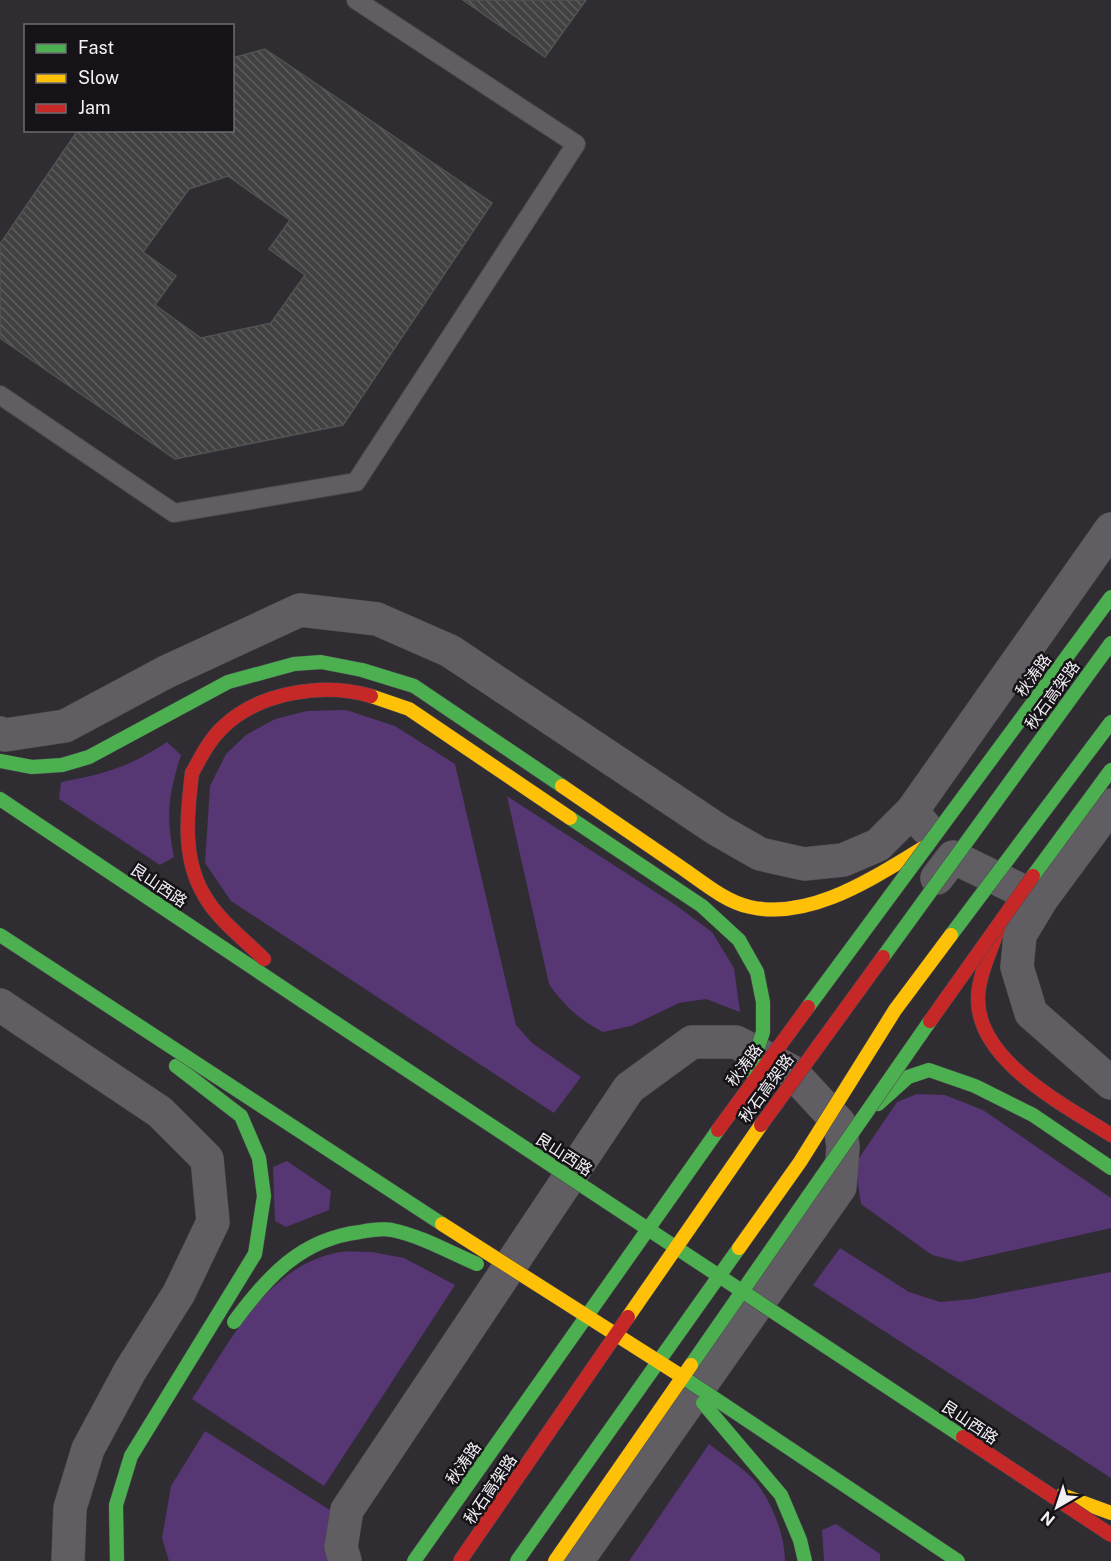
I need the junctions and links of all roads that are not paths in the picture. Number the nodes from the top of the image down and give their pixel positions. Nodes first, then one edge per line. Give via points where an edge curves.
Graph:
1 (356, 0) edge
2 (0, 395) edge
3 (1111, 529) edge
4 (1111, 597) edge
5 (1111, 644) edge
6 (1111, 722) edge
7 (0, 733) edge
8 (0, 761) edge
9 (1111, 770) edge
10 (0, 799) edge
11 (1111, 805) edge
12 (912, 811) junction
13 (942, 851) junction
14 (1041, 900) junction
15 (1001, 919) junction
16 (0, 935) edge
17 (34, 958) junction
18 (304, 1002) junction
19 (0, 1005) edge
20 (786, 1067) junction
21 (1111, 1083) edge
22 (743, 1094) junction
23 (870, 1111) junction
24 (1111, 1135) edge
25 (1111, 1168) edge
26 (544, 1291) junction
27 (228, 1332) dead end
28 (676, 1372) junction
29 (1038, 1487) junction
30 (1111, 1513) edge
31 (1111, 1535) edge
32 (68, 1561) edge
33 (117, 1561) edge
34 (345, 1561) edge
35 (414, 1561) edge
36 (460, 1561) edge
37 (518, 1561) edge
38 (555, 1561) edge
39 (576, 1561) edge
40 (805, 1561) edge
41 (958, 1561) edge

1 - 2 lane via 576,144 356,482 174,513
3 - 12 street
4 - 13 main road, 秋涛路, bridge
5 - 36 main road, 秋石高架路, bridge via 751,1138
6 - 37 main road, bridge via 895,1010 800,1162
7 - 12 street via 64,726 166,672 300,610 376,619 450,651 760,854 804,864 843,860 878,845
8 - 13 main road, bridge via 18,766 65,765 106,752 220,686 266,669 308,662 356,668 414,686 717,891 753,908 806,906
9 - 15 main road, bridge
10 - 18 main road, 艮山西路
11 - 14 street
12 - 13 street
13 - 14 street
13 - 20 street
13 - 22 main road, 秋涛路, bridge
14 - 21 street via 1020,935 1017,967 1031,1012
15 - 23 main road, bridge
15 - 24 main road, bridge via 978,999 983,1029 1008,1065
16 - 17 main road, bridge
17 - 26 main road, bridge
17 - 33 main road, bridge via 241,1116 259,1158 264,1196 255,1254 131,1456 116,1505
18 - 22 main road, bridge via 204,896 191,861 186,819 192,773 211,740 242,712 269,698 309,691 357,692 409,709 702,906 739,940 757,972 763,1002 763,1032
18 - 29 main road, 艮山西路, bridge
19 - 32 street via 160,1112 207,1159 213,1222 179,1293 130,1371 88,1449 70,1508
20 - 34 street via 736,1042 692,1042 629,1088 347,1510 341,1547
20 - 39 street via 840,1124 840,1187
22 - 35 main road, 秋涛路, bridge
23 - 25 main road via 908,1077 929,1070 975,1086 1033,1115
23 - 38 main road, bridge
26 - 27 main road, bridge via 391,1230 350,1232 324,1236 286,1259 259,1287
26 - 28 main road, bridge
28 - 40 main road, bridge via 781,1495
28 - 41 main road, bridge
29 - 30 main road, bridge
29 - 31 main road, 艮山西路, bridge

